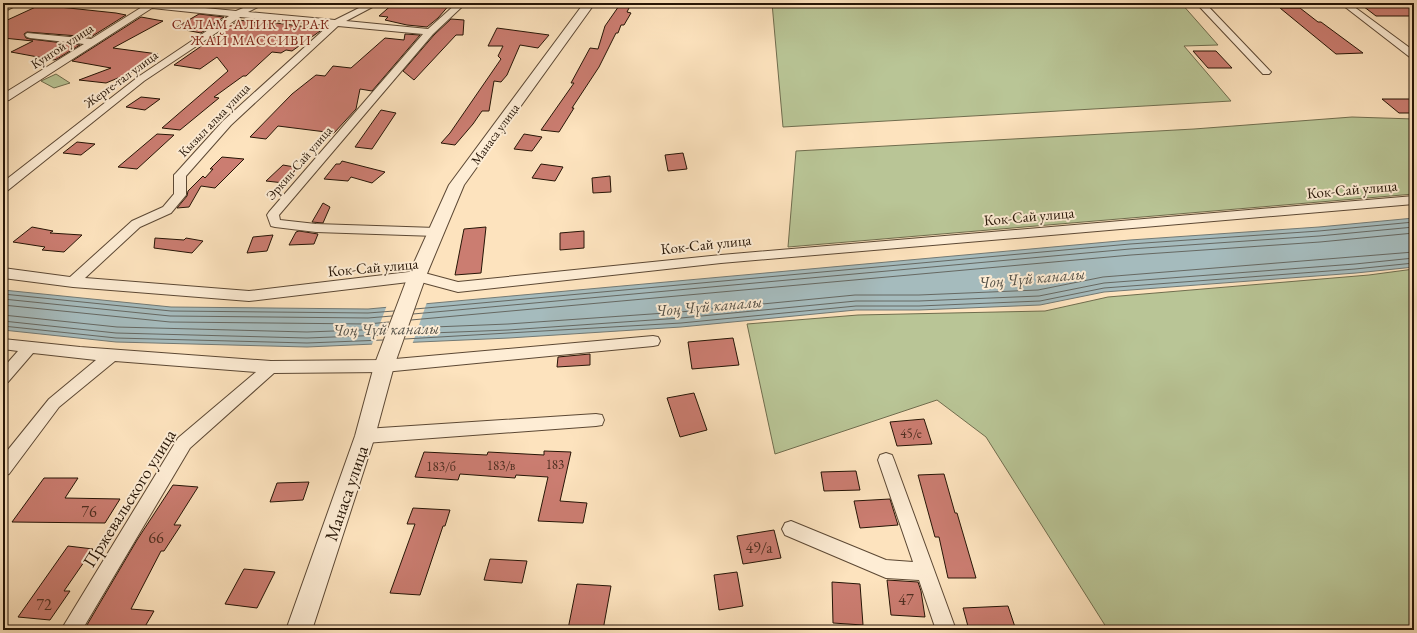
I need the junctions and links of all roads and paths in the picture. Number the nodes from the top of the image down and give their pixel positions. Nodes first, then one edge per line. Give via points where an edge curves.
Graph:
1 (17, 3) edge
2 (125, 3) edge
3 (262, 3) edge
4 (376, 3) edge
5 (462, 3) edge
6 (590, 3) edge
7 (1200, 3) edge
8 (1344, 3) edge
9 (152, 4) edge
10 (3, 10) edge
11 (239, 14) junction
12 (336, 23) junction
13 (430, 32) junction
14 (30, 35) dead end
15 (92, 42) junction
16 (1414, 56) edge
17 (1266, 72) dead end
18 (3, 97) edge
19 (3, 188) edge
20 (1414, 200) edge
21 (436, 232) junction
22 (3, 273) edge
23 (417, 276) junction
24 (73, 282) junction
25 (653, 341) dead end
26 (3, 344) edge
27 (30, 347) junction
28 (112, 355) junction
29 (387, 360) junction
30 (271, 367) junction
31 (3, 378) edge
32 (596, 420) dead end
33 (365, 436) junction
34 (886, 460) dead end
35 (3, 468) edge
36 (792, 529) dead end
37 (926, 572) junction
38 (71, 630) edge
39 (299, 630) edge
40 (946, 630) edge

1 - 10 street
2 - 9 street
3 - 11 street, Жерге-тал улица
4 - 12 street, Кызыл алма улица
5 - 13 street, Эркин-Сай улица
6 - 21 street, Манаса улица via 457,185
7 - 17 street
8 - 16 street
9 - 11 street
9 - 15 street, Кунгой улица
11 - 12 street
11 - 19 street, Жерге-тал улица via 141,78
12 - 13 street
12 - 24 street, Кызыл алма улица via 227,123 180,175 180,195 168,210 136,224
13 - 21 street, Эркин-Сай улица via 272,215 275,223 316,228
14 - 15 street
15 - 18 street, Кунгой улица
20 - 23 street, Кок-Сай улица via 721,259 458,286
21 - 23 street, Манаса улица
22 - 24 street, Кок-Сай улица
23 - 24 street, Кок-Сай улица via 249,296
23 - 29 street, Манаса улица
25 - 29 street
26 - 27 street
27 - 28 street
27 - 31 street
28 - 30 street
28 - 35 street via 54,403
29 - 30 street
29 - 33 street, Манаса улица
30 - 38 street, Пржевальского улица via 184,443
32 - 33 street
33 - 39 street, Манаса улица
34 - 37 street
36 - 37 street via 886,569
37 - 40 street

